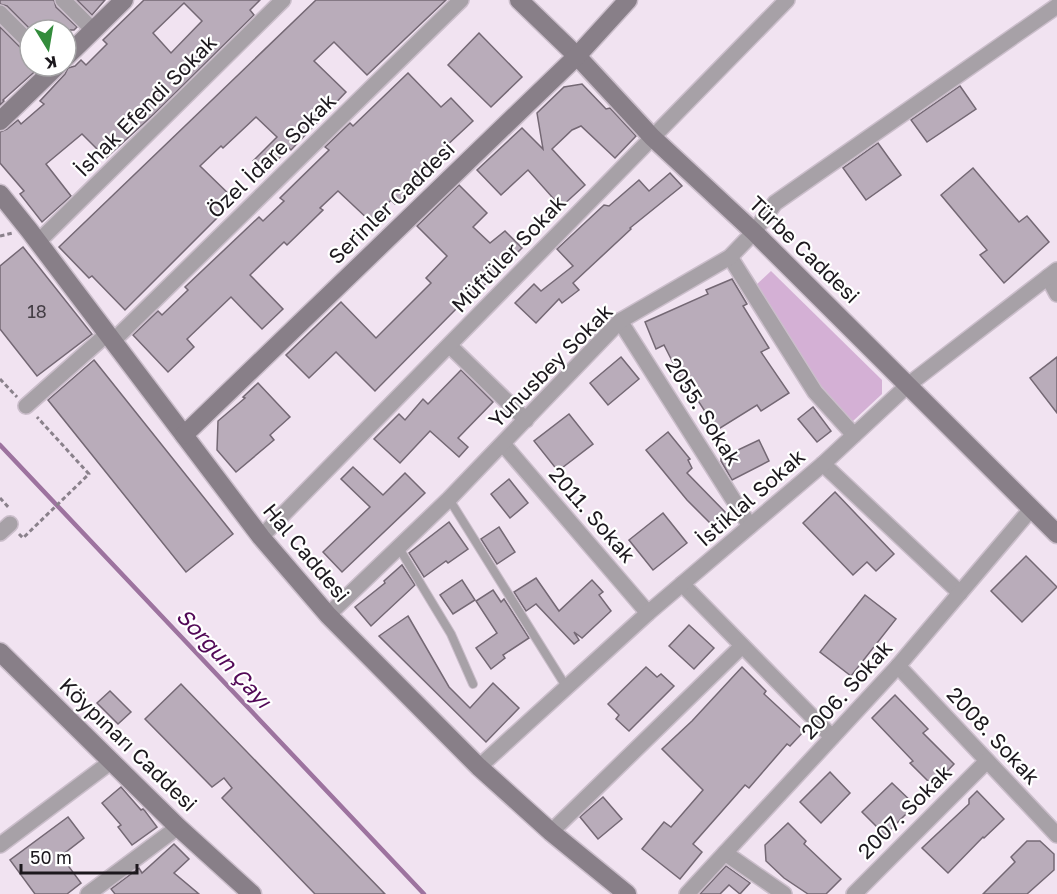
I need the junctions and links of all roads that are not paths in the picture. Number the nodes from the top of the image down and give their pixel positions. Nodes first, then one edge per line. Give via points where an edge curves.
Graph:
1 (63, 0) edge
2 (124, 0) edge
3 (283, 0) edge
4 (461, 0) edge
5 (519, 0) edge
6 (628, 0) edge
7 (787, 0) edge
8 (1051, 5) edge
9 (0, 13) edge
10 (93, 30) junction
11 (18, 31) edge
12 (78, 45) edge
13 (577, 56) junction
14 (44, 78) edge
15 (0, 121) edge
16 (652, 137) junction
17 (0, 194) edge
18 (754, 232) junction
19 (38, 242) junction
20 (730, 257) junction
21 (1052, 273) edge
22 (1057, 294) edge
23 (620, 321) junction
24 (110, 337) junction
25 (450, 346) junction
26 (908, 385) junction
27 (26, 406) road end
28 (526, 420) junction
29 (184, 435) junction
30 (854, 435) junction
31 (503, 444) junction
32 (823, 464) junction
33 (449, 499) junction
34 (1032, 508) junction
35 (750, 526) junction
36 (1057, 534) edge
37 (261, 537) junction
38 (399, 548) junction
39 (682, 584) junction
40 (960, 593) junction
41 (648, 613) junction
42 (328, 615) junction
43 (742, 646) junction
44 (0, 652) edge
45 (898, 666) junction
46 (472, 684) dead end
47 (567, 688) junction
48 (832, 737) junction
49 (112, 760) junction
50 (987, 760) junction
51 (479, 767) junction
52 (178, 826) junction
53 (551, 832) junction
54 (1057, 835) edge
55 (0, 846) edge
56 (725, 853) junction
57 (88, 894) edge
58 (252, 894) edge
59 (627, 894) edge
60 (687, 894) edge
61 (784, 894) edge
62 (854, 894) edge

1 - 10 street
2 - 10 street
3 - 19 street, İshak Efendi Sokak
4 - 24 street, Özel İdare Sokak
5 - 13 street, Türbe Caddesi
6 - 13 street, Serinler Caddesi
7 - 16 street, Müftüler Sokak
8 - 18 street, Yunusbey Sokak via 775,203
9 - 11 street
10 - 12 street
13 - 16 street, Türbe Caddesi
13 - 29 street, Serinler Caddesi
14 - 15 street
16 - 18 street, Türbe Caddesi
16 - 25 street, Müftüler Sokak
17 - 19 street, Hal Caddesi
18 - 20 street, Yunusbey Sokak
18 - 26 street, Türbe Caddesi
19 - 24 street, Hal Caddesi
20 - 23 street, Yunusbey Sokak
20 - 30 street via 815,392
21 - 22 street
21 - 26 street, İstiklal Sokak
23 - 28 street, Yunusbey Sokak
23 - 35 street, 2055. Sokak
24 - 27 street, Özel İdare Sokak
24 - 29 street, Hal Caddesi
25 - 28 street
25 - 37 street, Müftüler Sokak
26 - 30 street, İstiklal Sokak
26 - 34 street, Türbe Caddesi
28 - 31 street, Yunusbey Sokak
29 - 37 street, Hal Caddesi
30 - 32 street, İstiklal Sokak
31 - 33 street, Yunusbey Sokak
31 - 41 street, 2011. Sokak
32 - 35 street, İstiklal Sokak
32 - 40 street
33 - 38 street, Yunusbey Sokak
33 - 47 lane
34 - 36 street, Türbe Caddesi
34 - 40 street, 2006. Sokak
35 - 39 street, İstiklal Sokak
37 - 42 street, Hal Caddesi
38 - 42 street, Yunusbey Sokak
38 - 46 lane via 451,634
39 - 41 street, İstiklal Sokak
39 - 43 street
40 - 45 street, 2006. Sokak
41 - 47 street, İstiklal Sokak
42 - 51 street, Hal Caddesi
43 - 48 street
43 - 53 street
44 - 49 street, Köypınarı Caddesi
45 - 48 street, 2006. Sokak
45 - 50 street, 2008. Sokak
47 - 51 street, İstiklal Sokak
48 - 56 street, 2006. Sokak
49 - 52 street, Köypınarı Caddesi
49 - 55 street
50 - 54 street, 2008. Sokak
50 - 62 street, 2007. Sokak
51 - 53 street, Hal Caddesi
52 - 57 street
52 - 58 street, Köypınarı Caddesi
53 - 59 street, Hal Caddesi
56 - 60 street, 2006. Sokak
56 - 61 street

